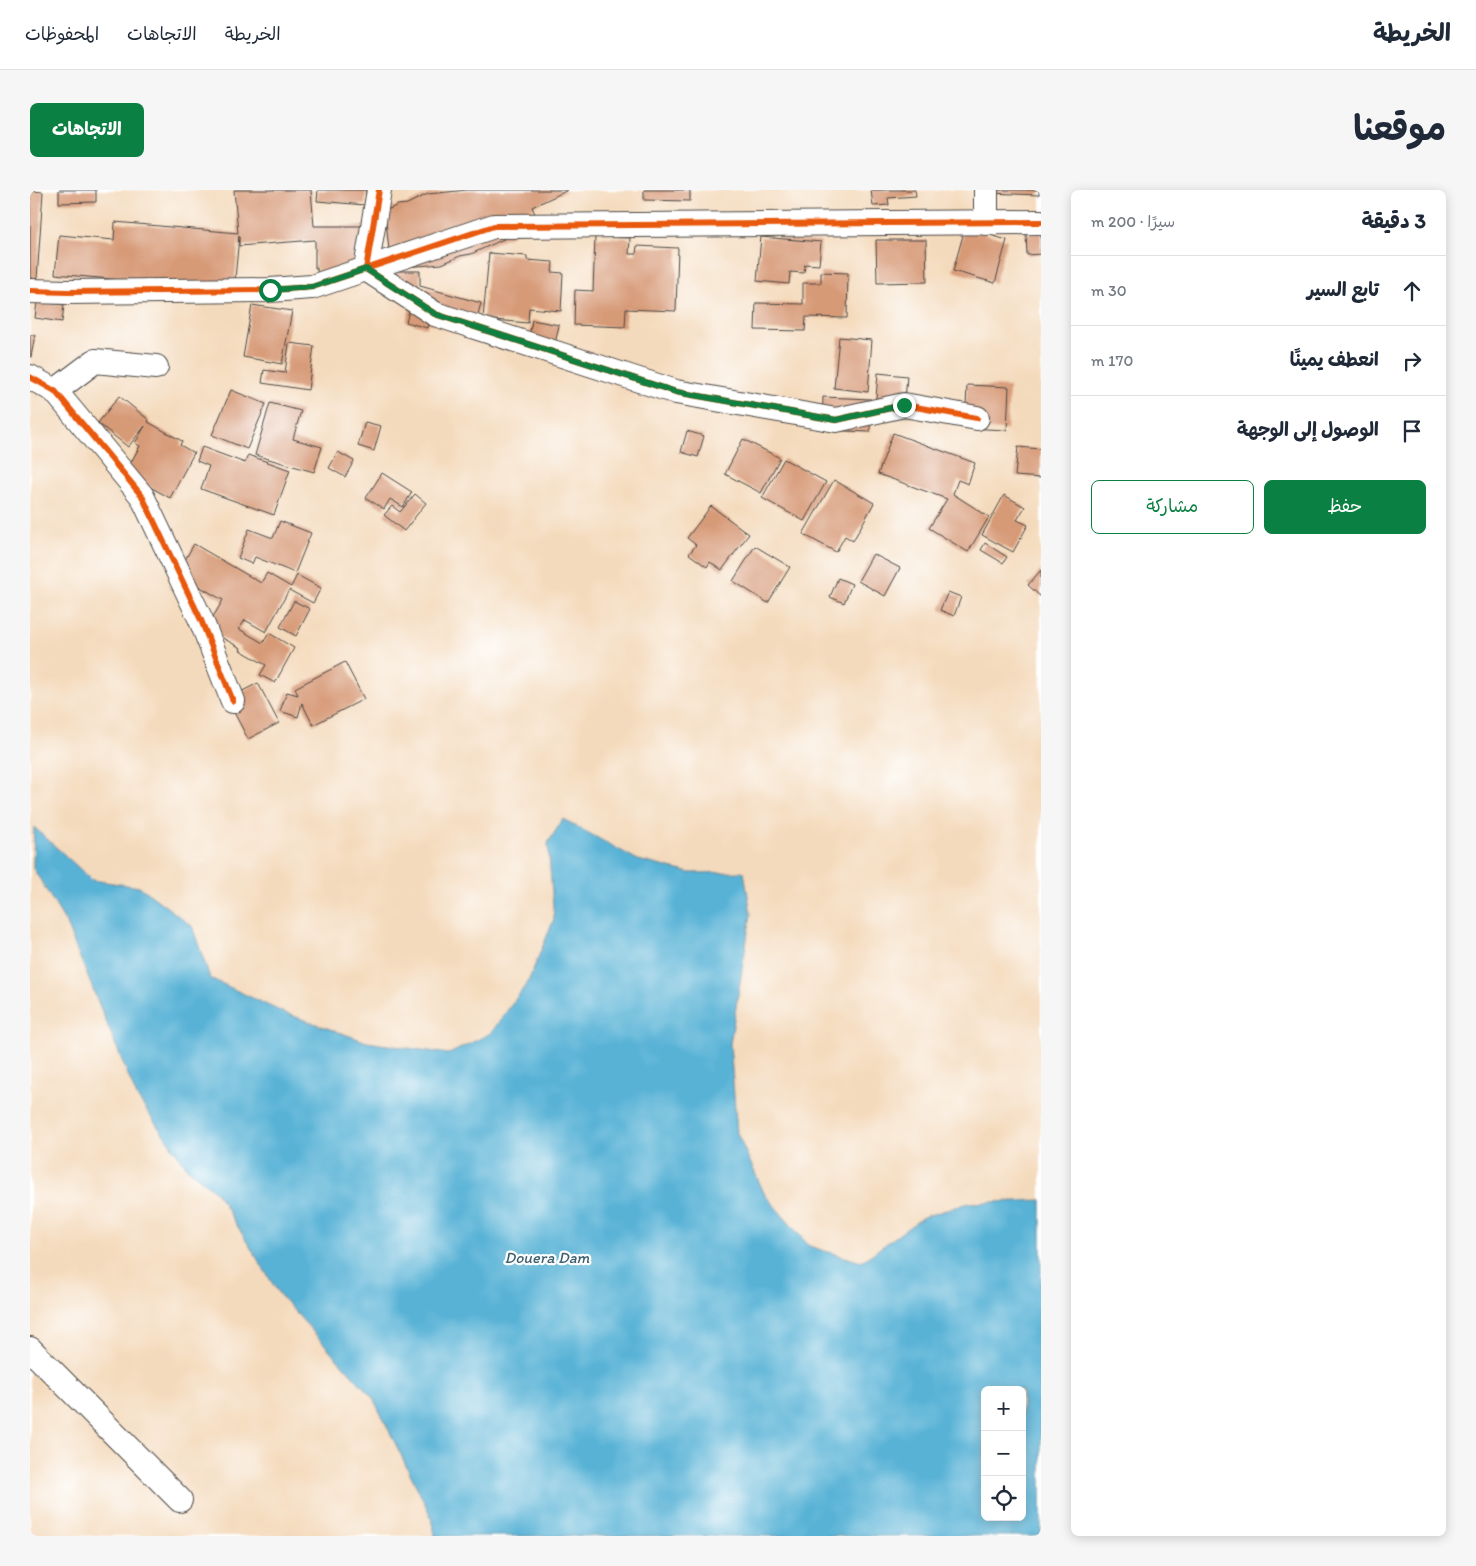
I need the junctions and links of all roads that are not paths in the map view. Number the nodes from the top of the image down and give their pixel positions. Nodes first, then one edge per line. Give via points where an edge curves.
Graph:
1 (379, 190) edge
2 (986, 190) edge
3 (1041, 222) edge
4 (986, 223) junction
5 (366, 269) junction
6 (30, 291) edge
7 (156, 367) dead end
8 (30, 377) edge
9 (55, 391) junction
10 (977, 418) dead end
11 (233, 701) dead end
12 (30, 1348) edge
13 (180, 1500) dead end

1 - 5 street
2 - 4 street
3 - 4 street
4 - 5 street via 494,226
5 - 6 street via 312,287 270,290
5 - 10 street via 435,314 676,392 836,420 904,405
7 - 9 street via 94,362
8 - 9 street
9 - 11 street via 142,496 201,620
12 - 13 street

